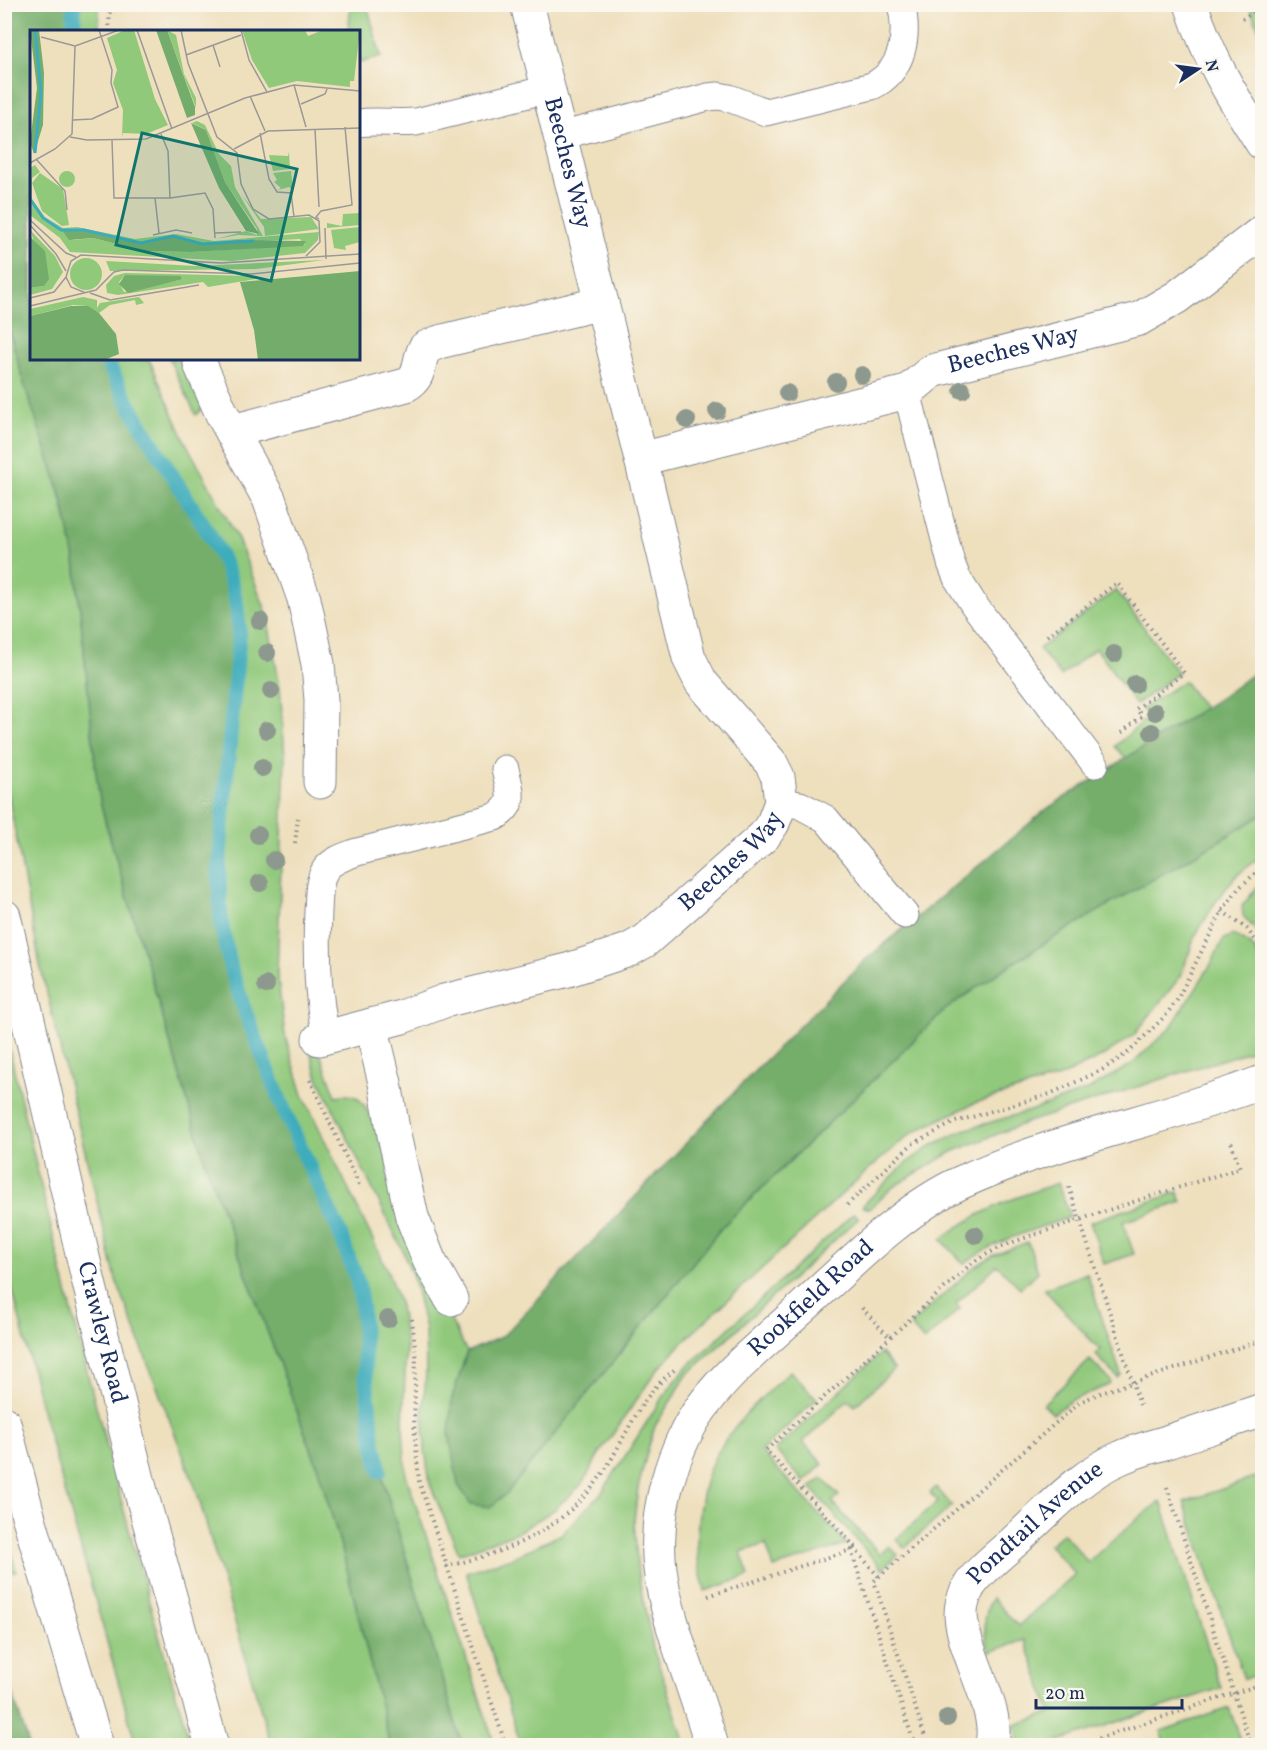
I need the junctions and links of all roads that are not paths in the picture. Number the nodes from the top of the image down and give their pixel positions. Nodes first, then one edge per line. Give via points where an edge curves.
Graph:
1 (527, 4) edge
2 (902, 4) edge
3 (1191, 4) edge
4 (548, 89) junction
5 (360, 123) edge
6 (560, 136) junction
7 (1263, 143) edge
8 (1263, 232) edge
9 (602, 303) junction
10 (200, 364) dead end
11 (907, 392) junction
12 (232, 431) junction
13 (641, 459) junction
14 (1093, 761) road end
15 (505, 769) dead end
16 (320, 782) dead end
17 (781, 802) junction
18 (905, 915) dead end
19 (4, 916) edge
20 (371, 1025) junction
21 (322, 1038) joint
22 (1263, 1082) edge
23 (451, 1299) dead end
24 (1263, 1410) edge
25 (4, 1423) edge
26 (98, 1746) edge
27 (212, 1746) edge
28 (712, 1746) edge
29 (991, 1746) edge

1 - 4 main road, Beeches Way
2 - 6 lane via 904,46 893,70 872,86 766,112 729,98 708,97
3 - 7 main road via 1203,41 1226,86
4 - 5 lane via 416,122
4 - 6 main road, Beeches Way
6 - 9 main road, Beeches Way
8 - 11 main road, Beeches Way via 1177,297 1139,319 932,371
9 - 12 main road via 439,342 425,348 418,375 406,385
9 - 13 main road, Beeches Way
10 - 12 main road
11 - 13 main road, Beeches Way
11 - 14 lane via 957,578
12 - 16 main road via 269,499 312,630 321,700
13 - 17 main road, Beeches Way via 694,672 771,763 778,777
15 - 21 lane via 511,799 504,812 357,852 326,870 319,890 316,963
17 - 18 lane via 800,805 826,819
17 - 20 main road, Beeches Way via 773,823 754,846 645,941 629,950
19 - 27 main road, Crawley Road via 140,1485
20 - 21 main road, Beeches Way
20 - 23 main road via 412,1217 429,1260
22 - 28 main road, Rookfield Road via 1054,1147 960,1182 928,1200 875,1242 728,1376 685,1434 673,1465 658,1533 659,1569 667,1608
24 - 29 main road, Pondtail Avenue via 1105,1465 1071,1490 969,1586 963,1597 962,1628 989,1707 994,1737
25 - 26 main road

